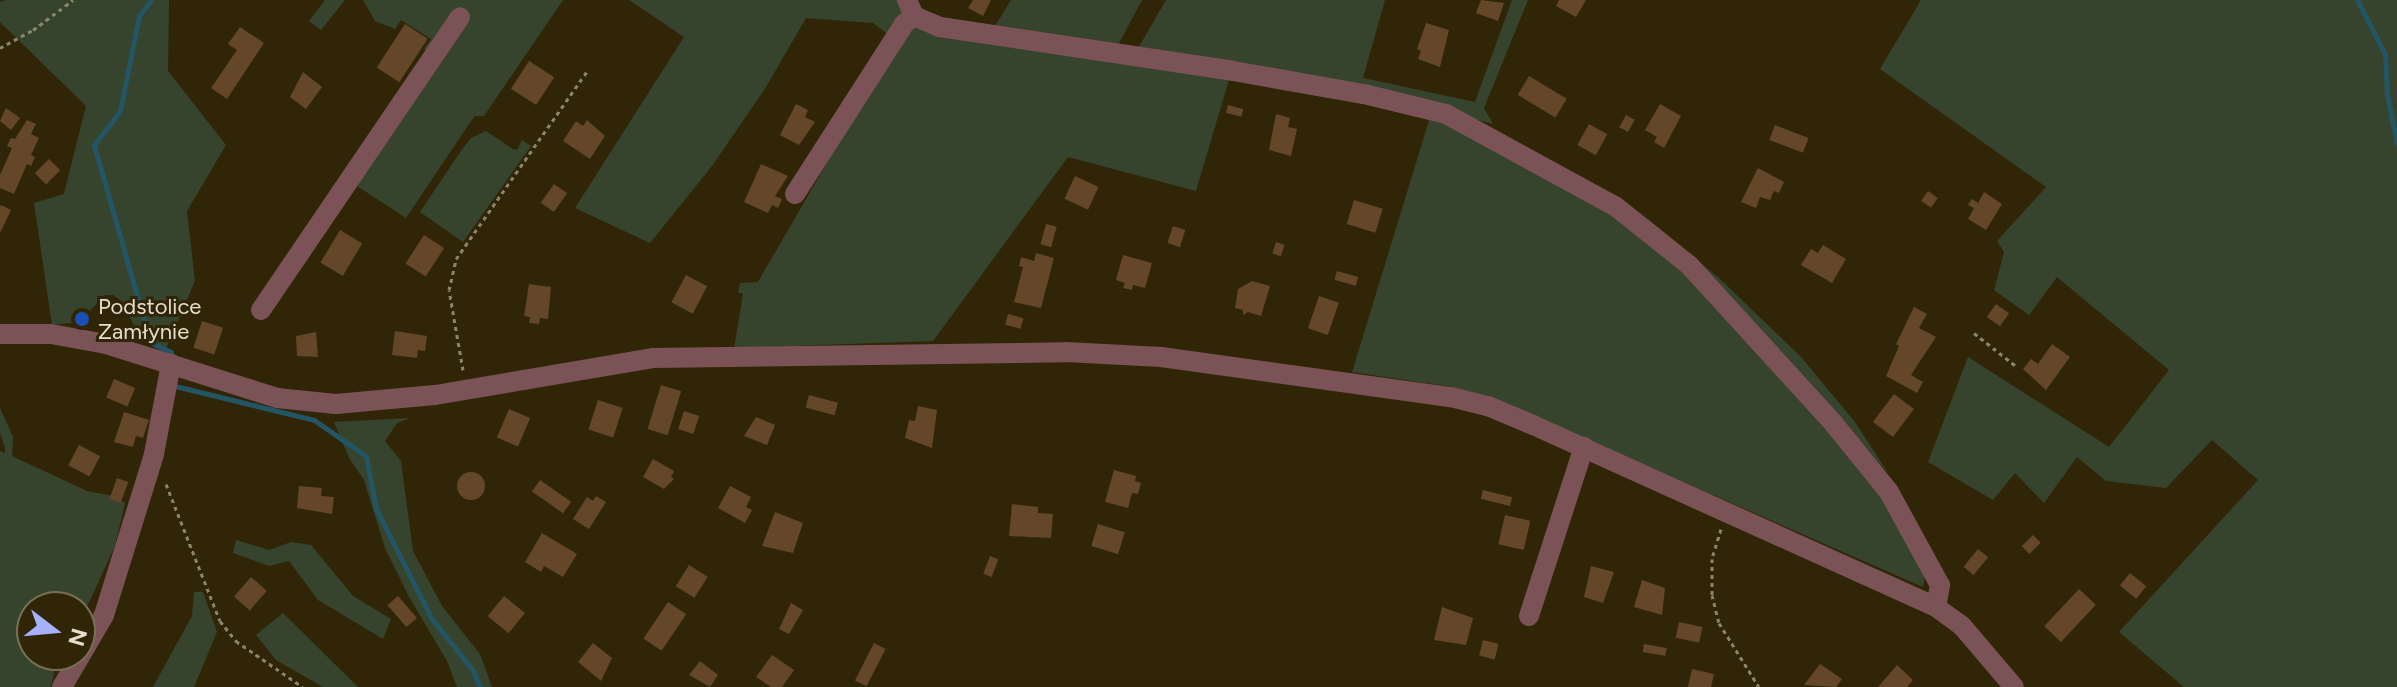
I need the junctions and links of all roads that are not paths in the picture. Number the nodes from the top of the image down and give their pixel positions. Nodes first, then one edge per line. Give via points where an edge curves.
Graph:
1 (910, 8) edge
2 (460, 17) dead end
3 (795, 194) dead end
4 (261, 310) dead end
5 (0, 334) edge
6 (171, 364) junction
7 (1584, 447) junction
8 (1936, 607) junction
9 (1529, 616) dead end
10 (62, 687) edge
11 (2014, 687) edge

1 - 3 street
1 - 8 street via 940,27 1093,47 1391,100 1446,114 1558,172 1615,206 1689,265 1834,424 1915,534 1940,585
2 - 4 street
5 - 6 street via 74,338
6 - 7 street via 306,403 391,401 654,358 1136,354 1474,401
6 - 10 street via 154,454 104,615
7 - 8 street
7 - 9 street
8 - 11 street via 1962,626

